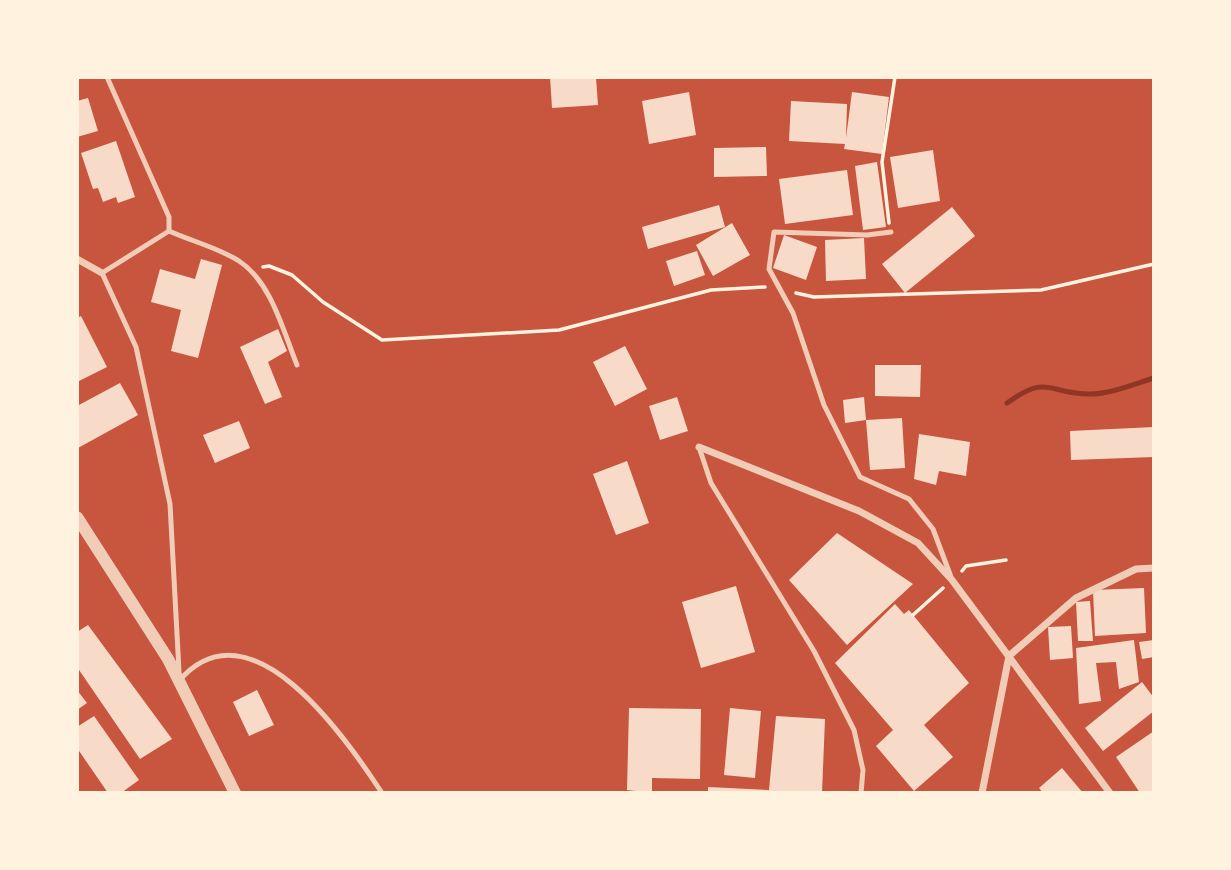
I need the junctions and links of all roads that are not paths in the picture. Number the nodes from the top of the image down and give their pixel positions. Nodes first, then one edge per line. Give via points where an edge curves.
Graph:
1 (107, 77) edge
2 (169, 231) junction
3 (891, 232) road end
4 (77, 259) edge
5 (103, 273) junction
6 (297, 365) dead end
7 (699, 447) joint
8 (77, 517) edge
9 (1154, 568) edge
10 (952, 580) junction
11 (1009, 656) junction
12 (179, 681) junction
13 (235, 793) edge
14 (382, 793) edge
15 (861, 793) edge
16 (982, 793) edge
17 (1110, 793) edge

1 - 2 lane via 169,217
2 - 5 lane
2 - 6 lane via 239,261 264,286
3 - 10 lane via 774,232 769,269 783,290 824,405 860,477 909,499 933,529
4 - 5 street
5 - 12 lane via 136,347 170,504
7 - 10 street via 859,511 918,544
7 - 15 lane via 710,484 814,651 853,730 863,770
8 - 12 street
9 - 11 street via 1136,569 1076,598
10 - 11 street
11 - 16 street
11 - 17 street
12 - 13 street
12 - 14 lane via 193,664 219,654 252,659 277,671 336,729

